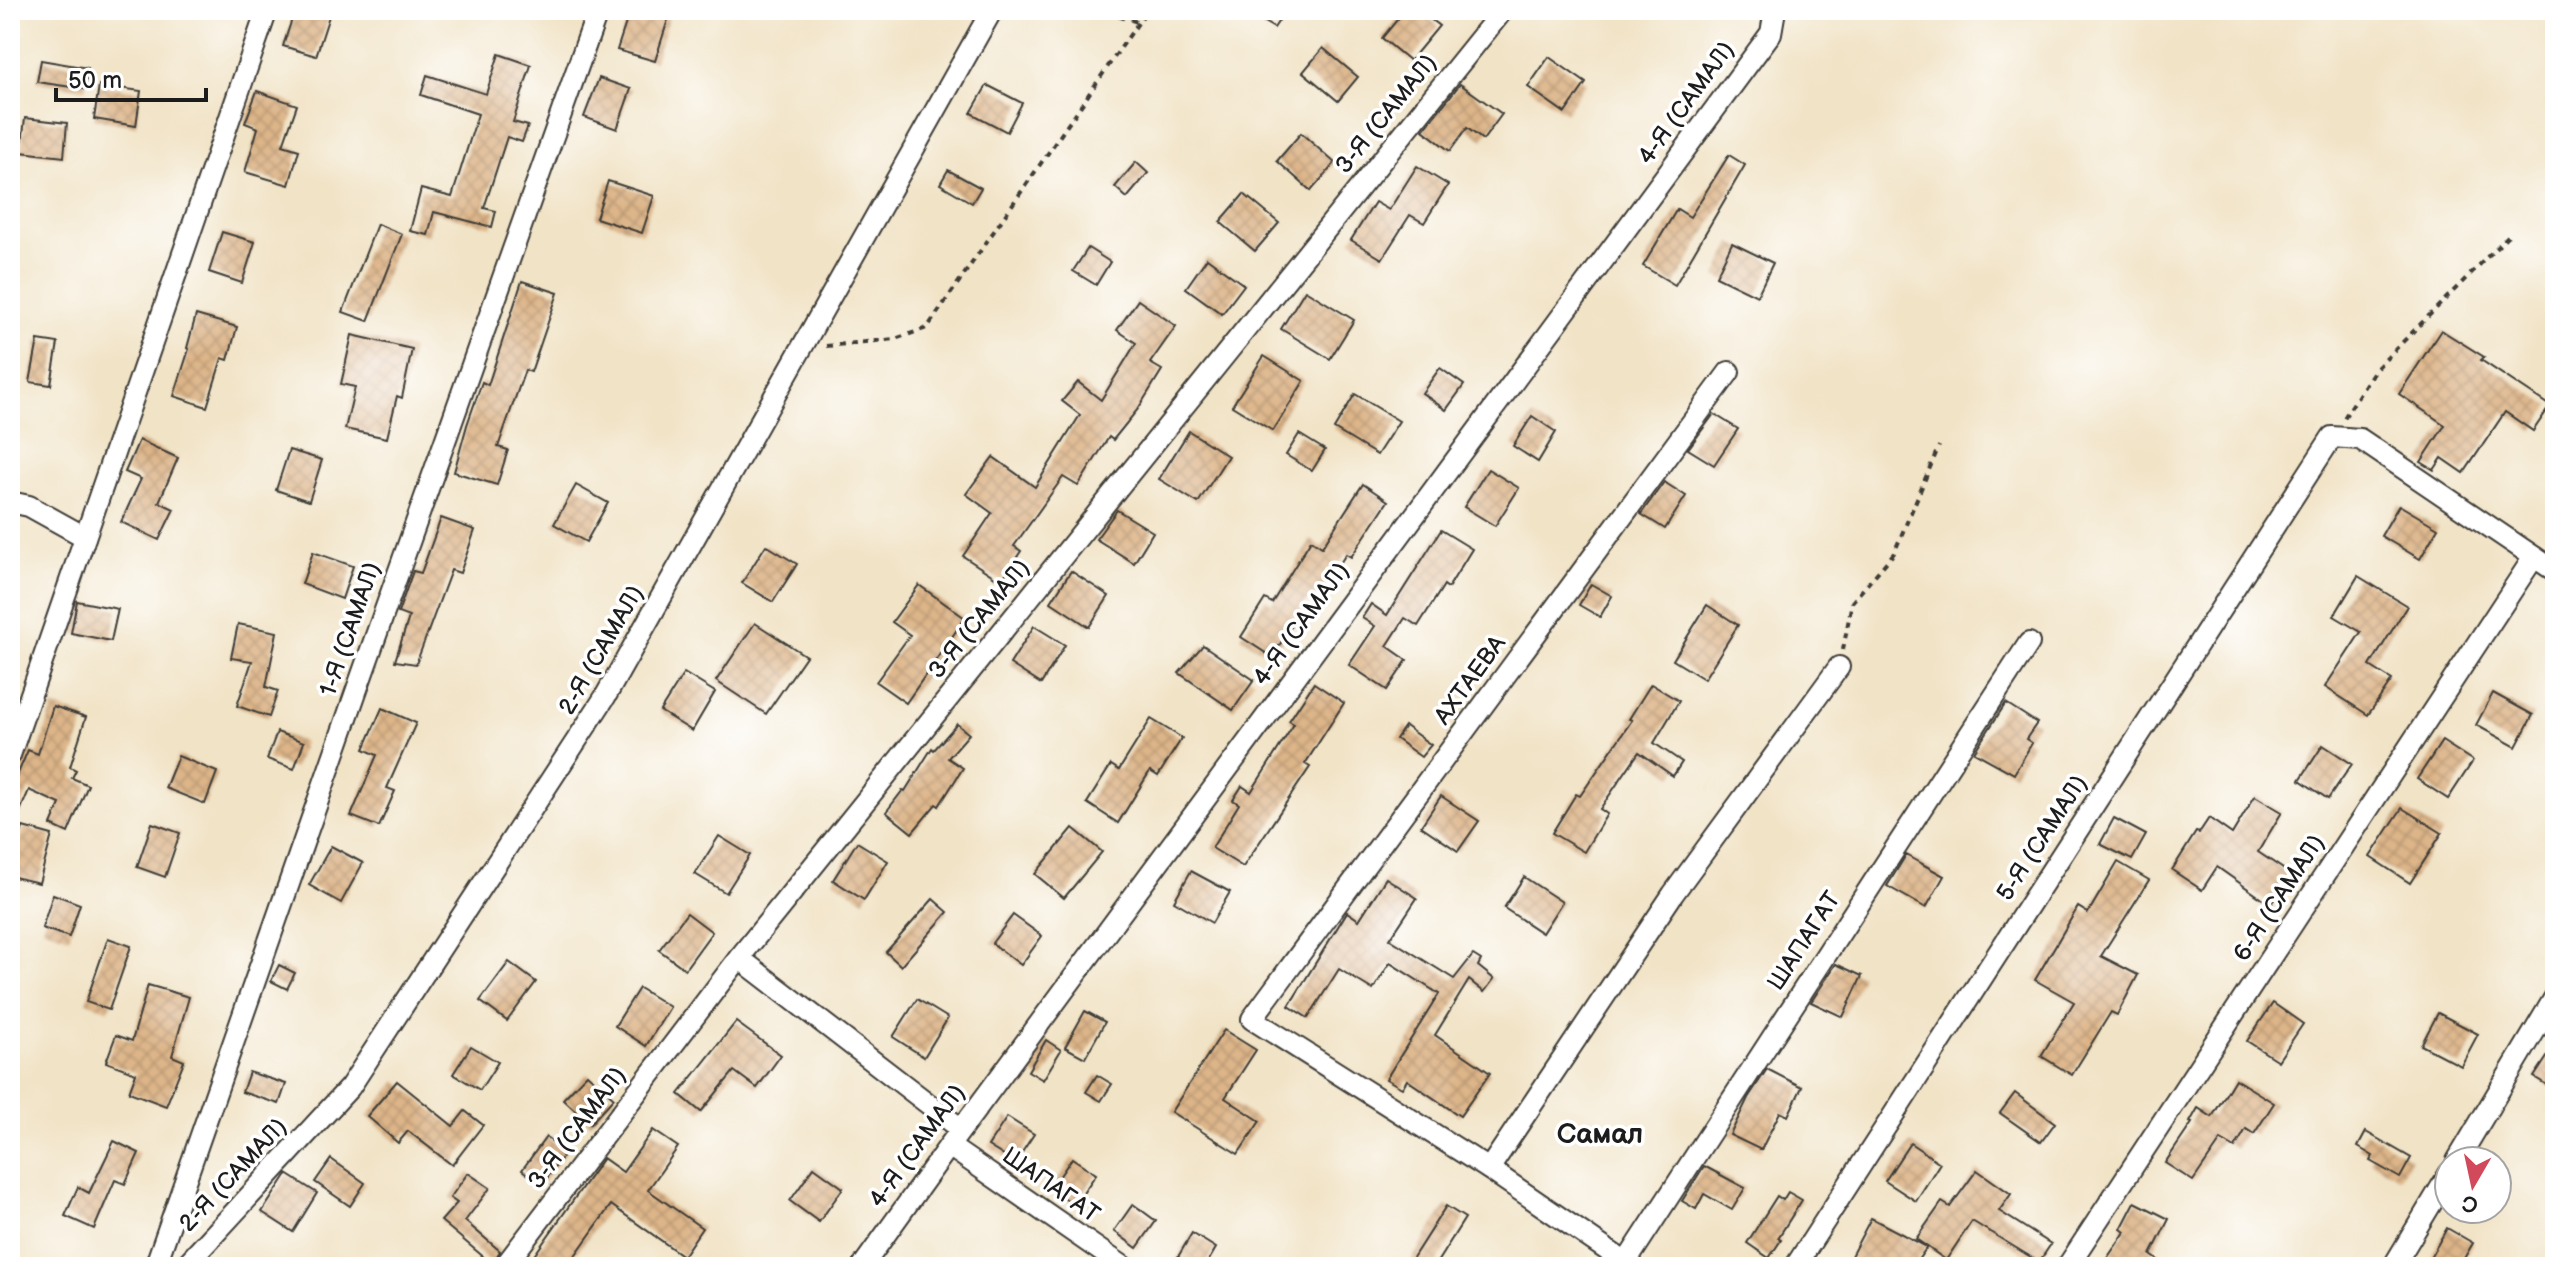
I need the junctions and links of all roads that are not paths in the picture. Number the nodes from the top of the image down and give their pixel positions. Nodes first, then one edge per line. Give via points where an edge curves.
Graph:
1 (267, 10) edge
2 (598, 10) edge
3 (992, 10) edge
4 (1503, 10) edge
5 (1775, 10) edge
6 (1729, 372) dead end
7 (10, 502) edge
8 (85, 537) junction
9 (2534, 557) junction
10 (2555, 571) edge
11 (2029, 643) dead end
12 (1839, 667) road end
13 (10, 755) edge
14 (739, 958) junction
15 (2555, 997) edge
16 (955, 1137) junction
17 (2467, 1145) edge
18 (1489, 1169) junction
19 (2433, 1201) edge
20 (1624, 1265) edge
21 (155, 1267) edge
22 (184, 1267) edge
23 (504, 1267) edge
24 (862, 1267) edge
25 (1124, 1267) edge
26 (1795, 1267) edge
27 (2067, 1267) edge
28 (2393, 1267) edge

1 - 8 street
2 - 21 street, 1-Я (САМАЛ)
3 - 22 street, 2-Я (САМАЛ) via 605,697 350,1087
4 - 14 street, 3-Я (САМАЛ)
5 - 16 street, 4-Я (САМАЛ) via 1771,33
6 - 18 street, АХТАЕВА via 1252,1019
7 - 8 street via 29,506
8 - 13 street
9 - 10 street
9 - 26 street, 5-Я (САМАЛ) via 2360,439 2332,437
9 - 27 street, 6-Я (САМАЛ)
11 - 20 street, ШАПАГАТ
12 - 18 street via 1673,894
14 - 16 street, ШАПАГАТ
14 - 23 street, 3-Я (САМАЛ)
15 - 17 street
16 - 24 street, 4-Я (САМАЛ)
16 - 25 street, ШАПАГАТ
18 - 20 street
19 - 28 street

